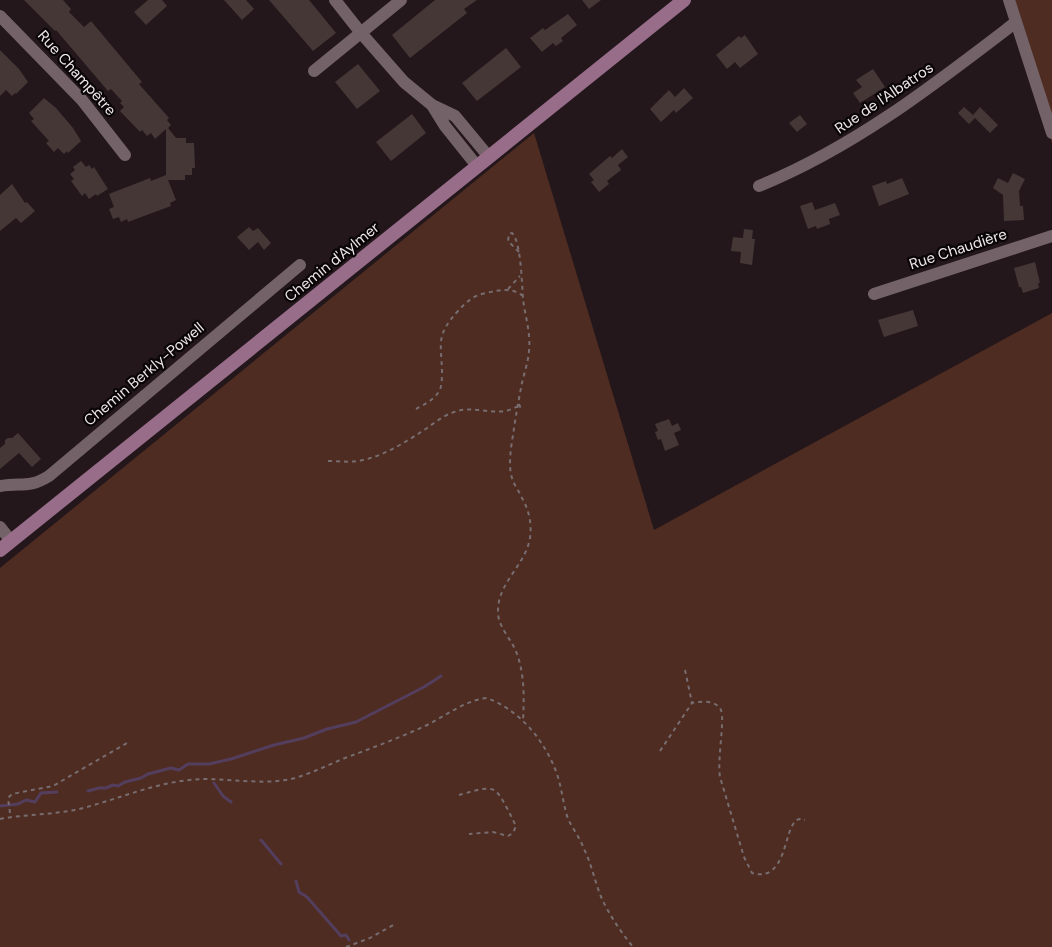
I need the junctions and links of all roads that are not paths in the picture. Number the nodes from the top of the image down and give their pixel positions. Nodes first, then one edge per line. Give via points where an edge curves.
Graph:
1 (335, 0) edge
2 (401, 0) edge
3 (684, 0) edge
4 (1009, 0) edge
5 (0, 16) edge
6 (1016, 22) junction
7 (361, 33) junction
8 (314, 71) dead end
9 (432, 105) junction
10 (1052, 133) edge
11 (125, 155) dead end
12 (489, 157) junction
13 (477, 166) junction
14 (759, 186) dead end
15 (1052, 236) edge
16 (300, 265) dead end
17 (874, 294) dead end
18 (0, 486) edge
19 (0, 527) edge
20 (5, 545) edge

1 - 7 street
2 - 7 street
3 - 12 main road, Chemin d'Aylmer
4 - 6 street
5 - 11 street, Rue Champêtre via 82,100
6 - 10 street
6 - 14 street, Rue de l'Albatros via 929,89 874,126 810,164
7 - 8 street
7 - 9 street via 404,82
9 - 12 street via 455,116
9 - 13 street
12 - 13 main road, Chemin d'Aylmer
13 - 20 main road, Chemin d'Aylmer
15 - 17 street, Rue Chaudière
16 - 18 street, Chemin Berkly-Powell via 49,476 34,484
19 - 20 street

